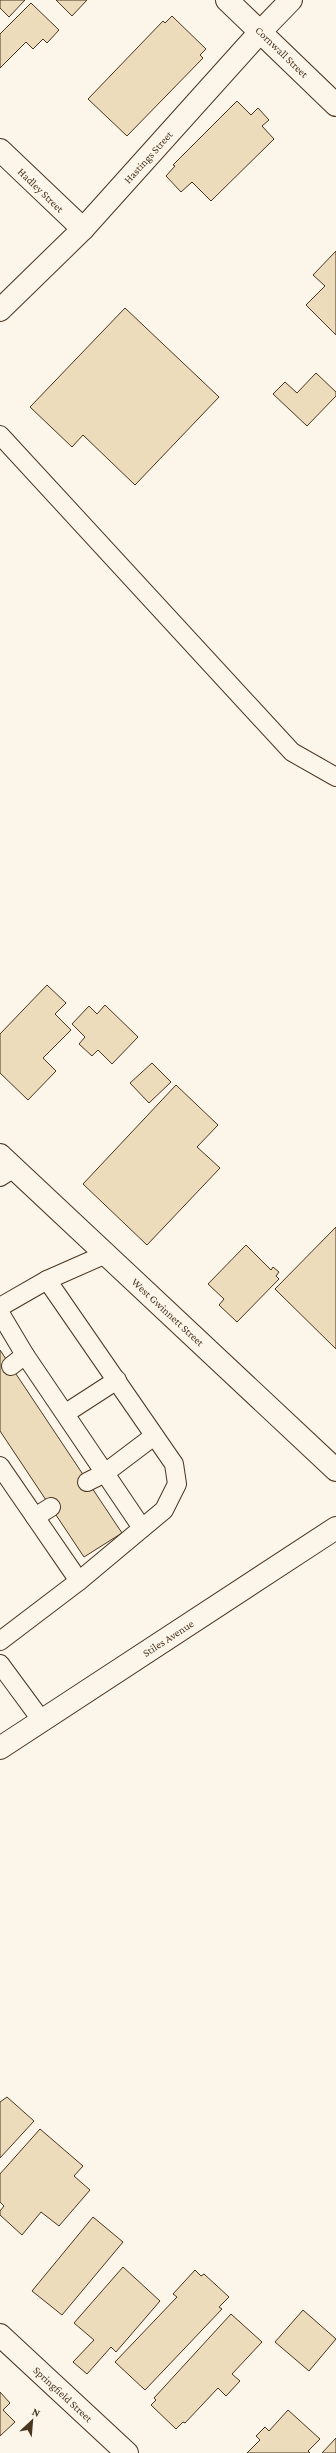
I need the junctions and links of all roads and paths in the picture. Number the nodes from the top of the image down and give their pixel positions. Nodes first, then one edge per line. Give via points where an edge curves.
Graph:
1 (228, 0) edge
2 (291, 0) edge
3 (260, 32) junction
4 (336, 104) edge
5 (0, 150) edge
6 (83, 230) junction
7 (0, 310) edge
8 (0, 435) edge
9 (336, 777) edge
10 (5, 1166) edge
11 (106, 1254) junction
12 (47, 1280) junction
13 (0, 1307) edge
14 (0, 1312) edge
15 (25, 1354) junction
16 (11, 1366) dead end
17 (117, 1380) junction
18 (66, 1413) junction
19 (154, 1436) junction
20 (0, 1466) edge
21 (336, 1470) edge
22 (105, 1473) junction
23 (87, 1482) dead end
24 (51, 1507) dead end
25 (35, 1517) junction
26 (142, 1528) junction
27 (336, 1528) edge
28 (79, 1581) junction
29 (0, 1641) edge
30 (0, 1664) edge
31 (42, 1721) junction
32 (0, 1748) edge
33 (0, 2335) edge
34 (127, 2453) edge

1 - 3 street, Cornwall Street
2 - 3 street, Hastings Street
3 - 4 street, Cornwall Street
3 - 6 street, Hastings Street
5 - 6 street, Hadley Street
6 - 7 street, Hastings Street
8 - 9 lane via 292,752
10 - 11 street, West Gwinnett Street
11 - 12 lane
11 - 21 street, West Gwinnett Street
12 - 13 lane
12 - 17 lane
14 - 15 lane
15 - 16 lane
15 - 18 lane
17 - 18 lane
17 - 19 lane
18 - 22 lane
19 - 22 lane
19 - 26 lane via 174,1464 178,1484 164,1510
20 - 25 lane
22 - 23 lane
22 - 26 lane
24 - 25 lane
25 - 28 lane
26 - 28 lane
27 - 31 street, Stiles Avenue
28 - 29 lane
30 - 31 lane
31 - 32 street, Stiles Avenue
33 - 34 street, Springfield Street

